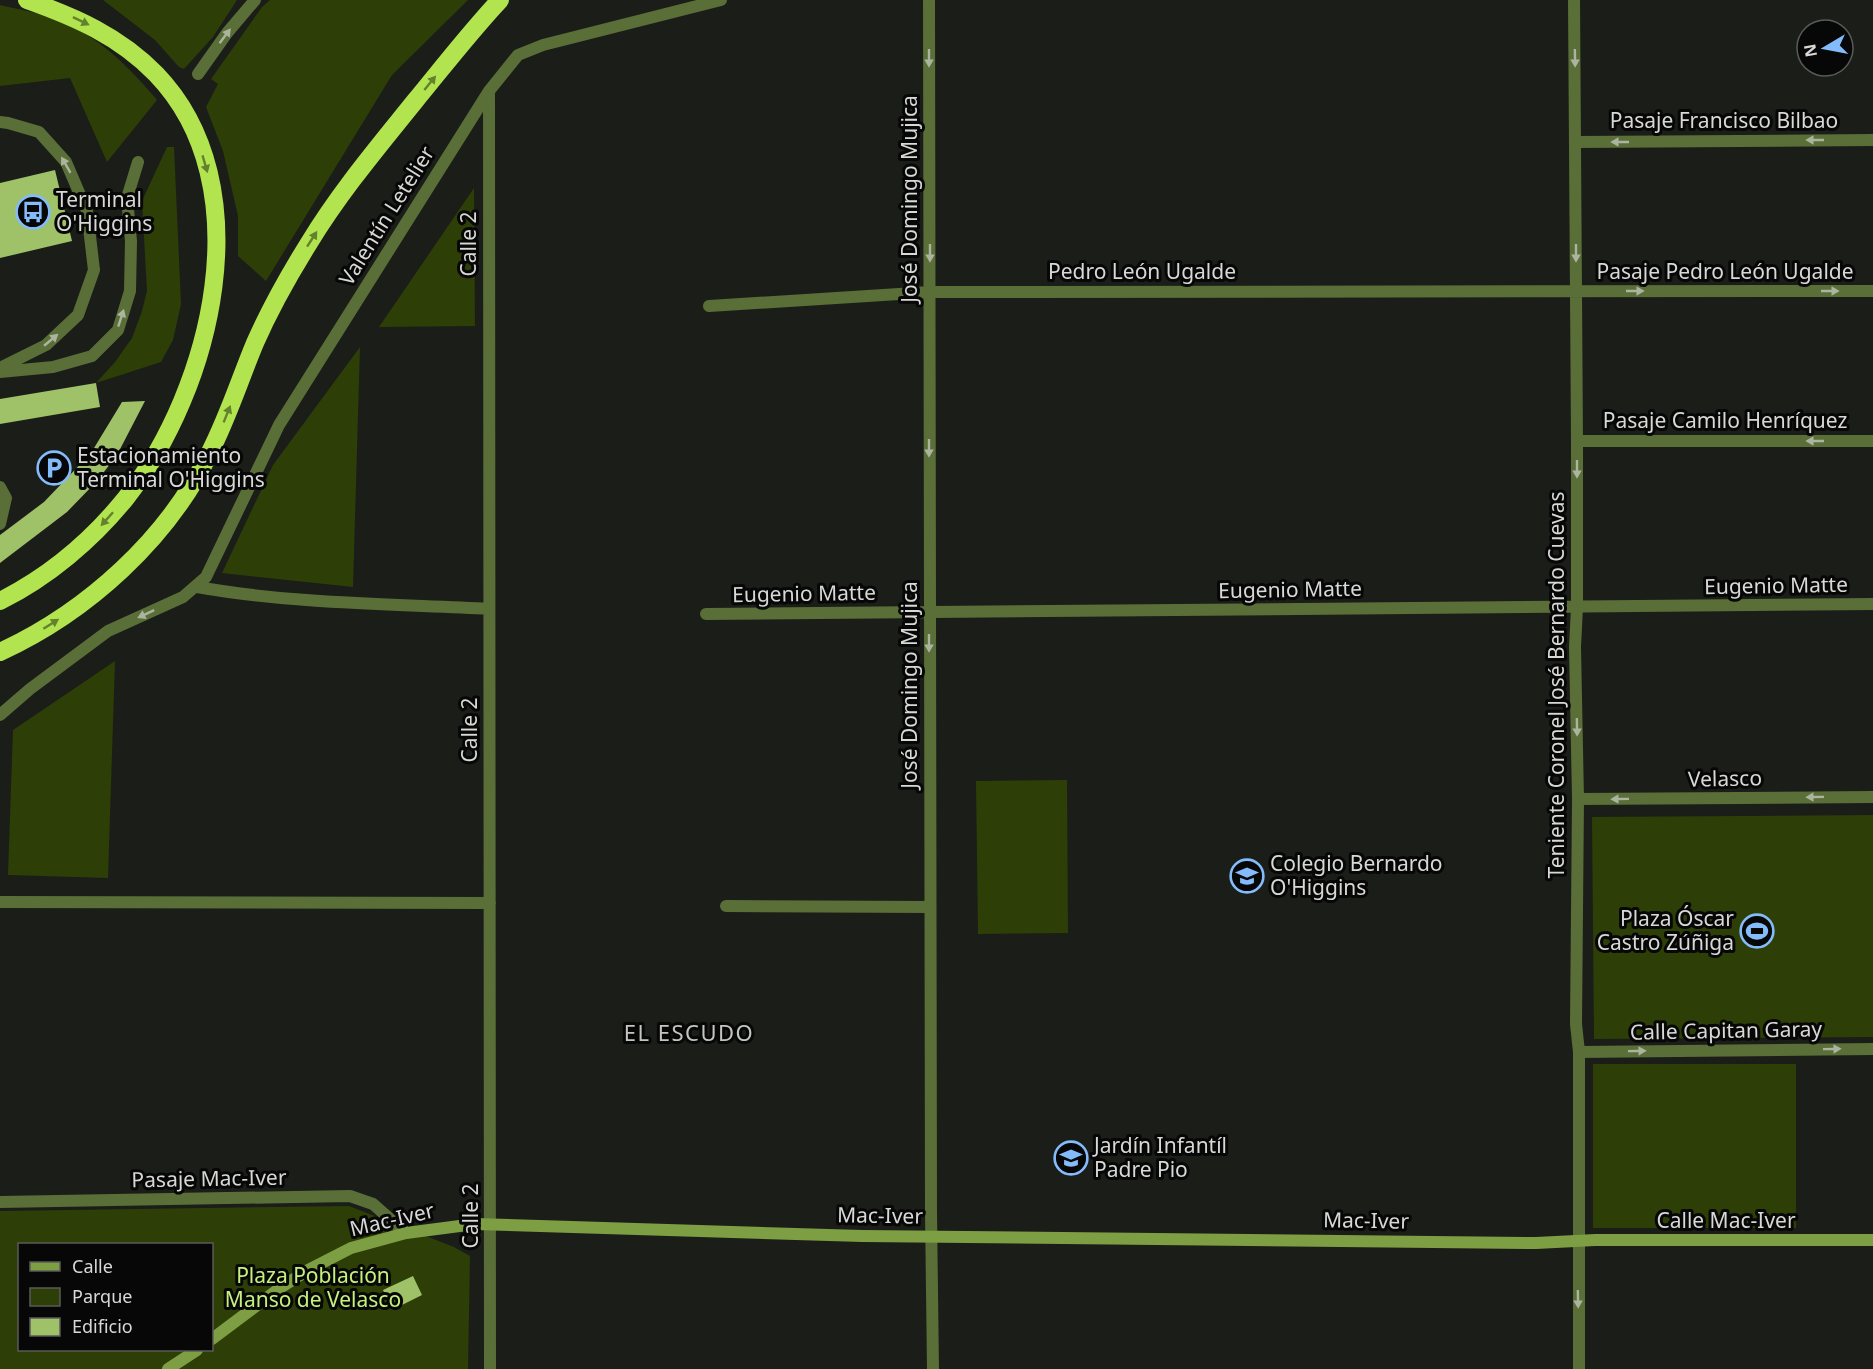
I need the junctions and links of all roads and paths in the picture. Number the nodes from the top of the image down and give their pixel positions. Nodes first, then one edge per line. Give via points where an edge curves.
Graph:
1 (27, 0) edge
2 (255, 0) edge
3 (500, 0) edge
4 (721, 0) edge
5 (929, 0) edge
6 (1574, 0) edge
7 (198, 74) dead end
8 (489, 91) junction
9 (0, 122) edge
10 (1873, 140) edge
11 (1576, 142) junction
12 (138, 162) dead end
13 (1576, 291) junction
14 (1873, 291) edge
15 (930, 292) junction
16 (709, 306) dead end
17 (0, 370) edge
18 (1577, 441) junction
19 (1873, 441) edge
20 (0, 487) edge
21 (0, 524) edge
22 (197, 587) junction
23 (0, 601) edge
24 (1873, 604) edge
25 (1577, 607) junction
26 (489, 609) junction
27 (929, 612) junction
28 (706, 614) dead end
29 (0, 652) edge
30 (0, 715) edge
31 (1873, 797) edge
32 (1578, 799) junction
33 (0, 902) edge
34 (490, 903) junction
35 (726, 906) dead end
36 (930, 907) junction
37 (1873, 1049) edge
38 (1579, 1052) junction
39 (0, 1202) edge
40 (490, 1223) junction
41 (406, 1233) junction
42 (932, 1236) junction
43 (1873, 1240) edge
44 (1579, 1241) junction
45 (213, 1338) edge
46 (195, 1351) edge
47 (168, 1369) edge
48 (490, 1369) edge
49 (933, 1369) edge
50 (1579, 1369) edge

1 -> 23 highway via 104,32 132,52 173,95 198,140 206,165 217,230 216,262 207,325 193,373 178,411 145,470 126,498 77,549 50,571
7 -> 2 street
29 -> 3 highway via 72,611 109,582 169,517 210,453 256,342 310,242 375,149
4 - 8 street, Valentín Letelier via 543,45 518,55
5 -> 15 street, José Domingo Mujica
6 -> 11 street, Teniente Coronel José Bernardo Cuevas
8 - 22 street, Valentín Letelier via 279,424 206,578
8 - 26 street, Calle 2
17 -> 9 street via 46,345 78,315 94,270 87,211 66,162 39,132
10 -> 11 street, Pasaje Francisco Bilbao
11 -> 13 street, Teniente Coronel José Bernardo Cuevas
17 -> 12 street via 53,367 92,356 118,330 130,291 128,198
13 -> 14 street, Pasaje Pedro León Ugalde
13 - 15 street, Pedro León Ugalde
13 - 18 street, Teniente Coronel José Bernardo Cuevas
15 - 16 street, Pedro León Ugalde
15 -> 27 street, José Domingo Mujica
19 -> 18 street, Pasaje Camilo Henríquez
18 -> 25 street, Teniente Coronel José Bernardo Cuevas
20 - 21 street via 6,498
22 - 26 street via 307,600
22 -> 30 street via 108,631
24 - 25 street, Eugenio Matte
25 - 27 street, Eugenio Matte
25 -> 32 street, Teniente Coronel José Bernardo Cuevas
26 - 34 street, Calle 2
27 - 28 street, Eugenio Matte
27 -> 36 street, José Domingo Mujica
31 -> 32 street, Velasco
32 - 38 street, Teniente Coronel José Bernardo Cuevas
33 - 34 street
34 - 40 street, Calle 2
35 - 36 street
36 - 42 street, José Domingo Mujica
38 -> 37 street, Calle Capitan Garay
38 - 44 street, Teniente Coronel José Bernardo Cuevas
39 - 41 street, Pasaje Mac-Iver via 350,1196 373,1204
40 - 41 street, Mac-Iver
40 - 42 street, Mac-Iver
40 - 48 street, Calle 2
41 - 45 street, Mac-Iver via 351,1248 322,1262 262,1300
42 - 44 street, Mac-Iver
42 - 49 street, José Domingo Mujica
43 - 44 street, Calle Mac-Iver
44 -> 50 street, Teniente Coronel José Bernardo Cuevas
46 - 47 street

